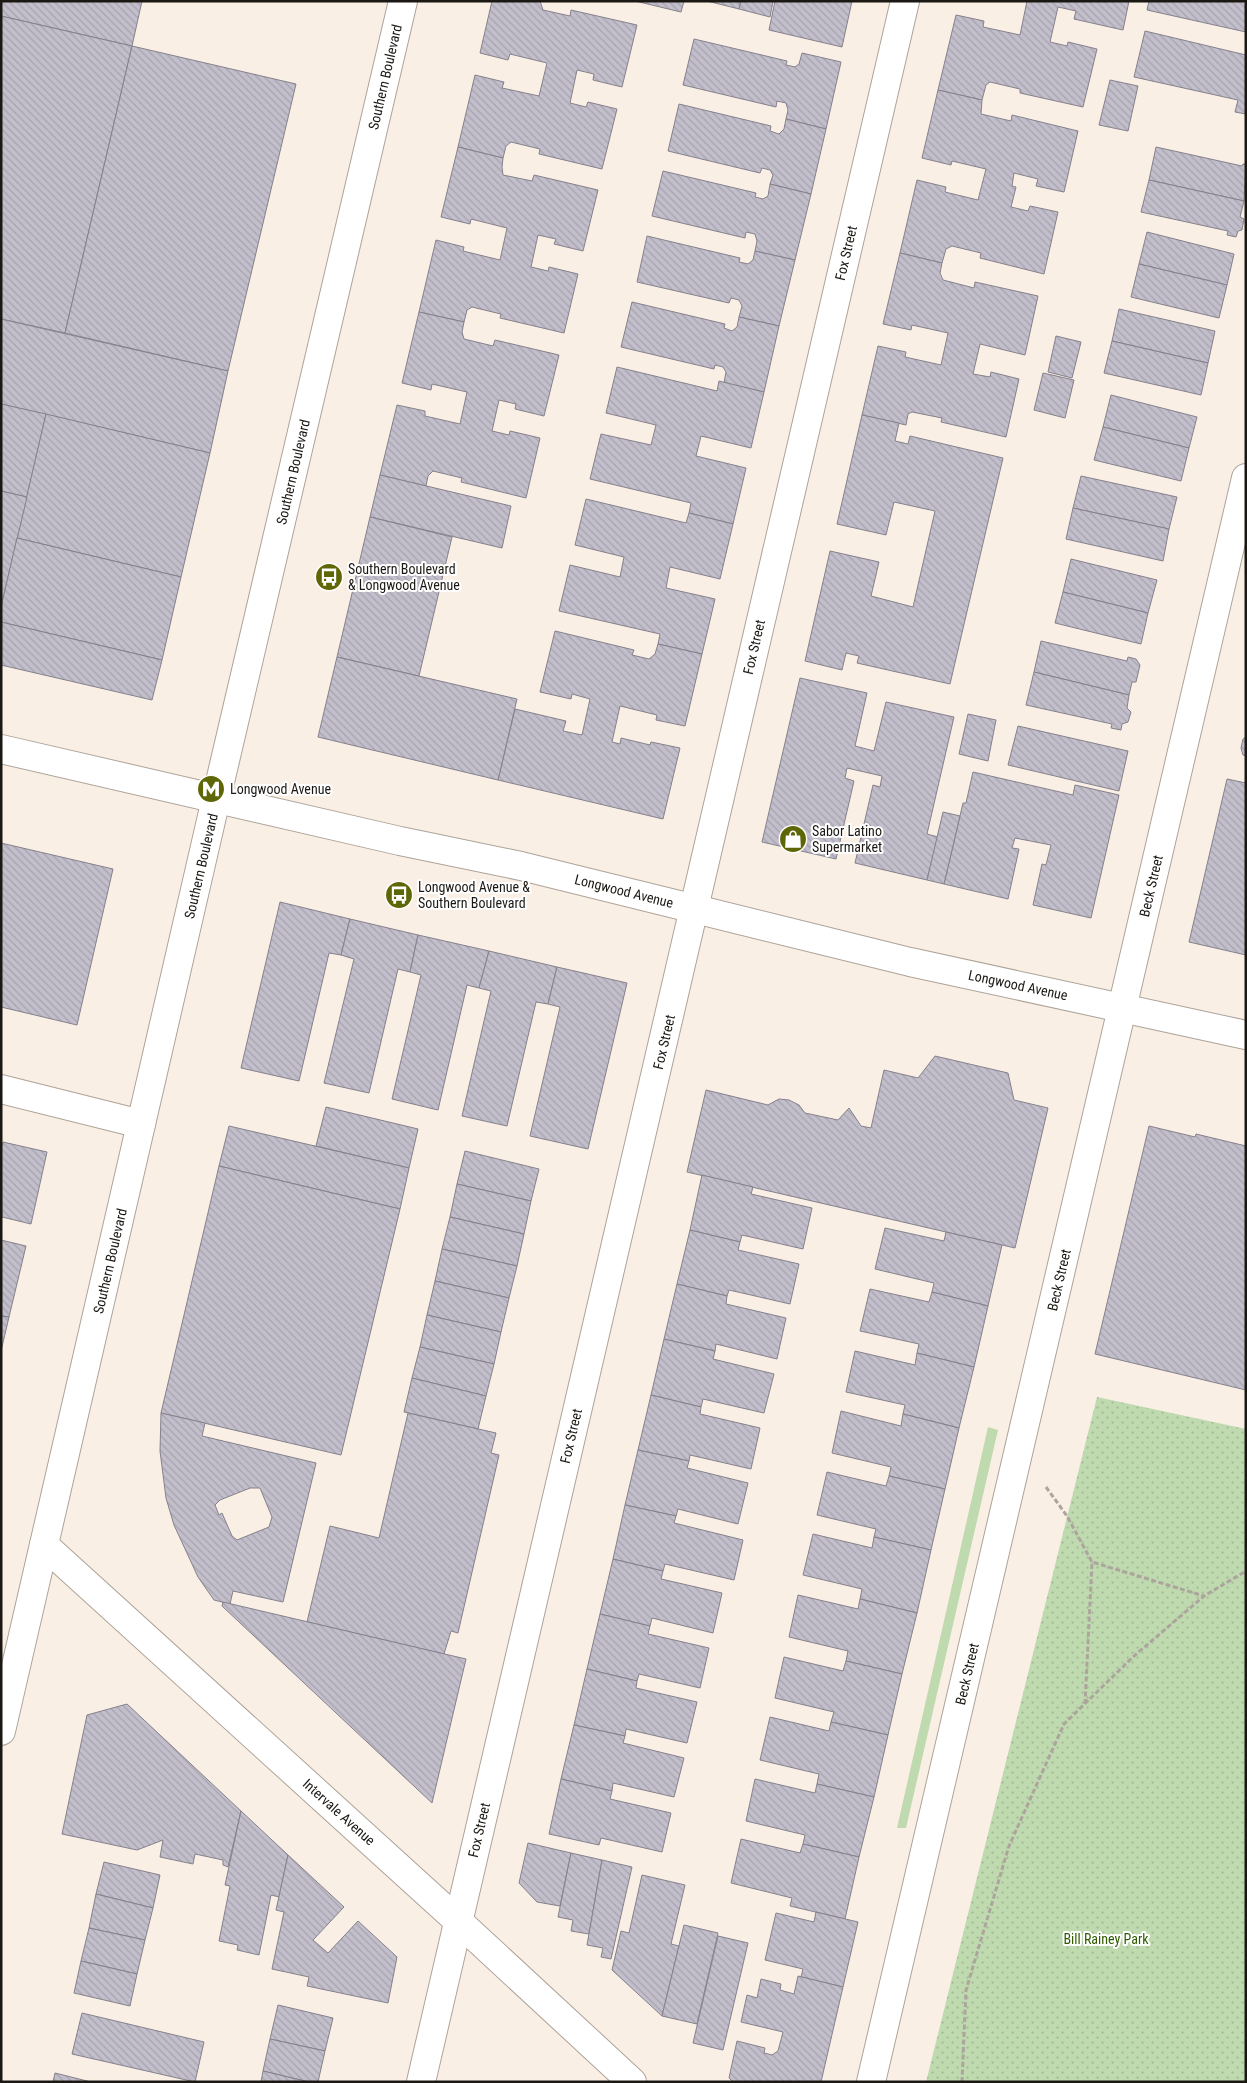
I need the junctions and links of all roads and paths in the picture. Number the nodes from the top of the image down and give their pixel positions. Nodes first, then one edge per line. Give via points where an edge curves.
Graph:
1 (403, 1) edge
2 (905, 1) edge
3 (1246, 478) edge
4 (1, 749) edge
5 (216, 799) junction
6 (693, 908) junction
7 (1123, 1007) junction
8 (1246, 1035) edge
9 (1, 1088) edge
10 (141, 1124) junction
11 (1046, 1487) dead end
12 (44, 1545) junction
13 (1092, 1562) junction
14 (1246, 1571) edge
15 (1204, 1596) junction
16 (1085, 1704) junction
17 (1, 1731) edge
18 (458, 1920) junction
19 (421, 2082) edge
20 (632, 2082) edge
21 (871, 2082) edge
22 (962, 2082) edge

1 - 5 street, Southern Boulevard
2 - 6 street, Fox Street
3 - 7 street, Beck Street
4 - 5 street, Longwood Avenue
5 - 6 street, Longwood Avenue via 521,866
5 - 10 street, Southern Boulevard
6 - 7 street, Longwood Avenue via 910,962
6 - 18 street, Fox Street
7 - 8 street, Longwood Avenue
7 - 21 street, Beck Street
9 - 10 street
10 - 12 street, Southern Boulevard
11 - 13 path via 1067,1516
12 - 17 street, Southern Boulevard
12 - 18 street, Intervale Avenue
13 - 15 path
13 - 16 path
14 - 15 path
15 - 16 path via 1134,1656
16 - 22 path via 1064,1724 1010,1846 966,1990
18 - 19 street, Fox Street
18 - 20 street, Intervale Avenue

